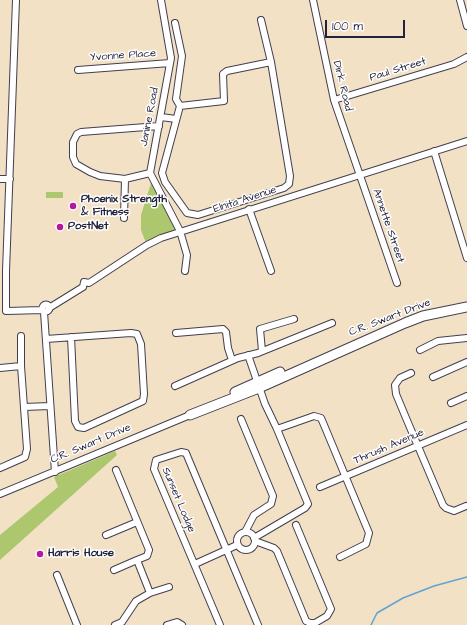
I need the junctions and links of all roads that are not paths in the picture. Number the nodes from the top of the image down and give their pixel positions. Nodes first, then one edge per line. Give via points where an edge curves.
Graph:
1 (16, 0) edge
2 (161, 0) edge
3 (313, 0) edge
4 (460, 0) edge
5 (465, 11) edge
6 (261, 20) dead end
7 (175, 23) dead end
8 (467, 26) edge
9 (467, 57) edge
10 (271, 62) junction
11 (170, 63) junction
12 (78, 70) dead end
13 (334, 100) junction
14 (180, 106) junction
15 (161, 117) junction
16 (176, 119) junction
17 (159, 126) junction
18 (467, 141) edge
19 (434, 151) junction
20 (150, 173) junction
21 (360, 175) junction
22 (0, 179) edge
23 (10, 179) junction
24 (125, 179) junction
25 (249, 209) junction
26 (124, 218) dead end
27 (180, 231) junction
28 (464, 236) edge
29 (467, 258) edge
30 (185, 271) dead end
31 (271, 271) dead end
32 (397, 283) dead end
33 (3, 297) edge
34 (467, 307) edge
35 (45, 310) junction
36 (294, 318) dead end
37 (332, 323) dead end
38 (176, 333) dead end
39 (21, 336) dead end
40 (71, 337) junction
41 (467, 338) edge
42 (46, 339) junction
43 (420, 350) dead end
44 (262, 351) junction
45 (248, 355) junction
46 (232, 360) junction
47 (467, 362) edge
48 (21, 366) junction
49 (0, 368) edge
50 (411, 373) dead end
51 (433, 377) dead end
52 (258, 384) junction
53 (175, 386) dead end
54 (467, 396) edge
55 (450, 403) dead end
56 (50, 406) junction
57 (24, 407) junction
58 (190, 415) joint
59 (241, 419) dead end
60 (467, 425) edge
61 (277, 429) junction
62 (418, 446) junction
63 (0, 468) edge
64 (116, 470) dead end
65 (55, 472) junction
66 (346, 477) junction
67 (320, 487) dead end
68 (0, 494) edge
69 (466, 506) edge
70 (137, 522) junction
71 (296, 525) dead end
72 (245, 532) junction
73 (106, 535) dead end
74 (255, 539) junction
75 (237, 545) junction
76 (226, 551) junction
77 (340, 557) dead end
78 (137, 560) junction
79 (195, 564) junction
80 (114, 570) dead end
81 (57, 575) dead end
82 (169, 587) dead end
83 (150, 593) junction
84 (77, 625) edge
85 (115, 625) edge
86 (167, 625) edge
87 (182, 625) edge
88 (220, 625) edge
89 (258, 625) edge

1 - 23 street
2 - 11 street, Janine Road via 170,47
3 - 13 street, Dirk Road
4 - 5 street
5 - 8 street
6 - 10 street
7 - 14 street via 182,56 176,96
9 - 13 street, Paul Street via 454,64
10 - 14 street via 225,72 222,78 224,101
10 - 16 street via 290,176 289,184 284,188 198,215 186,213 165,182 162,173
11 - 12 street, Yvonne Place
11 - 15 street, Janine Road
13 - 21 street, Dirk Road
14 - 16 street
15 - 16 street
15 - 17 street, Janine Road
17 - 20 street, Janine Road
17 - 24 street via 81,132 74,138 73,157 76,164 100,176
18 - 19 street, Elnita Avenue
19 - 21 street, Elnita Avenue
19 - 28 street
20 - 24 street
20 - 27 street
21 - 25 street, Elnita Avenue
21 - 32 street, Annette Street
22 - 23 street
23 - 33 street
24 - 26 street
25 - 27 street, Elnita Avenue
25 - 31 street
27 - 30 street via 187,254
27 - 35 street, Elnita Avenue via 147,245 89,283 88,288 83,287
28 - 29 street
33 - 35 street via 6,311
34 - 52 street, C.R. Swart Drive via 423,316
35 - 42 street
36 - 44 street via 260,329
37 - 44 street
38 - 46 street via 223,329 226,332
39 - 48 street
40 - 40 street via 137,334 141,344 143,400 84,428 78,427 75,421
40 - 42 street
41 - 43 street via 438,341
42 - 56 street
44 - 45 street
45 - 46 street
45 - 52 street
46 - 53 street
47 - 51 street
48 - 49 street
48 - 57 street
50 - 62 street via 397,381 395,389
52 - 58 street, C.R. Swart Drive
52 - 61 street
54 - 55 street
56 - 57 street
56 - 65 street
57 - 63 street via 26,455
58 - 65 street, C.R. Swart Drive
59 - 72 street via 273,496 271,504 254,515
60 - 62 street, Thrush Avenue
61 - 66 street via 309,417 321,418
61 - 74 street via 308,504
62 - 66 street, Thrush Avenue
62 - 69 street via 446,508 454,511
64 - 70 street
65 - 68 street, C.R. Swart Drive
66 - 67 street, Thrush Avenue
66 - 77 street via 369,530 369,536 366,544
70 - 73 street
70 - 78 street via 149,550 147,556
71 - 74 street via 331,610 327,616 315,622 306,621 277,551
72 - 74 street via 251,533
72 - 75 street via 238,536
74 - 75 street via 253,547 248,550 242,550
75 - 76 street
76 - 79 street
76 - 79 street, Sunset Lodge via 186,454 181,452 156,460 156,475
76 - 89 street, Sunset Lodge
78 - 80 street
78 - 83 street
79 - 88 street, Sunset Lodge
81 - 84 street
82 - 83 street
83 - 85 street via 136,601 122,622
86 - 87 street via 176,622

